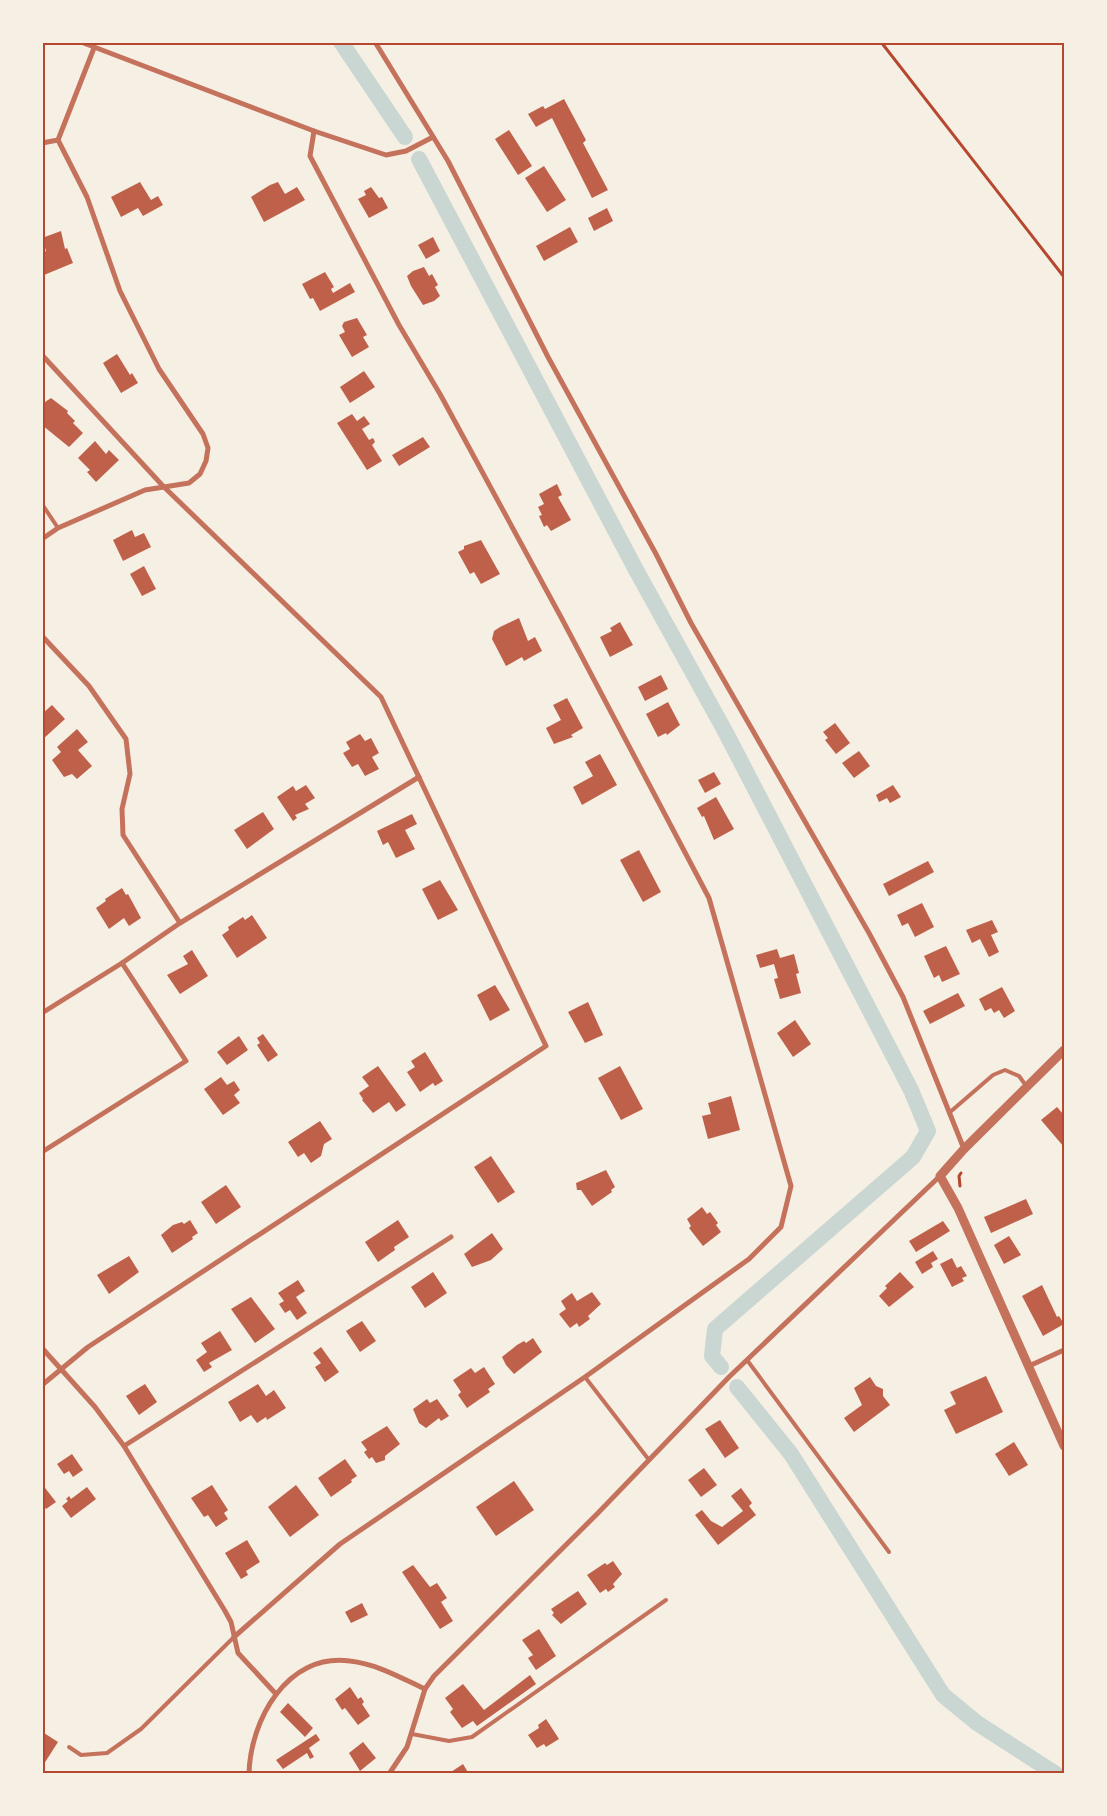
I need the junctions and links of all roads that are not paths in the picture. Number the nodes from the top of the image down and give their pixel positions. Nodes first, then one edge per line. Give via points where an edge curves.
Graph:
1 (81, 42) edge
2 (375, 42) edge
3 (94, 48) junction
4 (314, 131) junction
5 (433, 136) junction
6 (58, 140) junction
7 (42, 143) edge
8 (42, 355) edge
9 (163, 486) junction
10 (42, 504) edge
11 (58, 528) junction
12 (42, 539) edge
13 (42, 636) edge
14 (419, 777) junction
15 (180, 923) junction
16 (122, 963) junction
17 (42, 1014) edge
18 (1064, 1050) edge
19 (1027, 1087) junction
20 (949, 1113) junction
21 (964, 1149) junction
22 (42, 1152) edge
23 (940, 1176) junction
24 (451, 1237) dead end
25 (42, 1348) edge
26 (1064, 1350) edge
27 (747, 1360) junction
28 (1029, 1366) junction
29 (61, 1368) junction
30 (585, 1377) junction
31 (42, 1385) edge
32 (124, 1446) junction
33 (1064, 1446) edge
34 (650, 1460) junction
35 (888, 1552) dead end
36 (666, 1600) dead end
37 (234, 1637) junction
38 (425, 1689) junction
39 (276, 1694) junction
40 (412, 1734) junction
41 (69, 1747) dead end
42 (250, 1774) edge
43 (389, 1774) edge

1 - 3 street
2 - 5 street
3 - 4 street
3 - 6 street
4 - 5 street via 386,155 406,151
4 - 30 street via 310,156 399,325 562,618 709,898 790,1186 781,1227 749,1259
5 - 20 street via 691,622 903,997
6 - 7 street
6 - 9 street via 87,197 120,292 159,369 203,434 208,448 200,474 189,483
8 - 9 street
9 - 11 street via 145,490
9 - 14 street via 382,697
10 - 11 lane
11 - 12 street
13 - 15 street via 89,686 126,739 130,774 122,809 123,836
14 - 15 street
14 - 29 street via 546,1046 88,1347
15 - 16 street
16 - 17 street
16 - 22 street via 186,1061
18 - 19 street
19 - 20 lane via 1019,1076 1005,1070 992,1075
19 - 21 street
20 - 21 street
21 - 23 street
23 - 27 street
23 - 28 street via 958,1208
24 - 32 street
25 - 29 street
26 - 28 street
27 - 34 street
27 - 35 lane
28 - 33 street
29 - 31 street
29 - 32 street
30 - 34 lane
30 - 37 street via 340,1544
32 - 37 street via 225,1611
34 - 38 street via 446,1664
36 - 40 lane via 472,1737 449,1741
37 - 39 street via 238,1653
37 - 41 lane via 141,1730 107,1753 81,1755
38 - 39 street via 369,1665 348,1660 312,1665 292,1677
38 - 40 street
39 - 42 street via 259,1722
40 - 43 street

